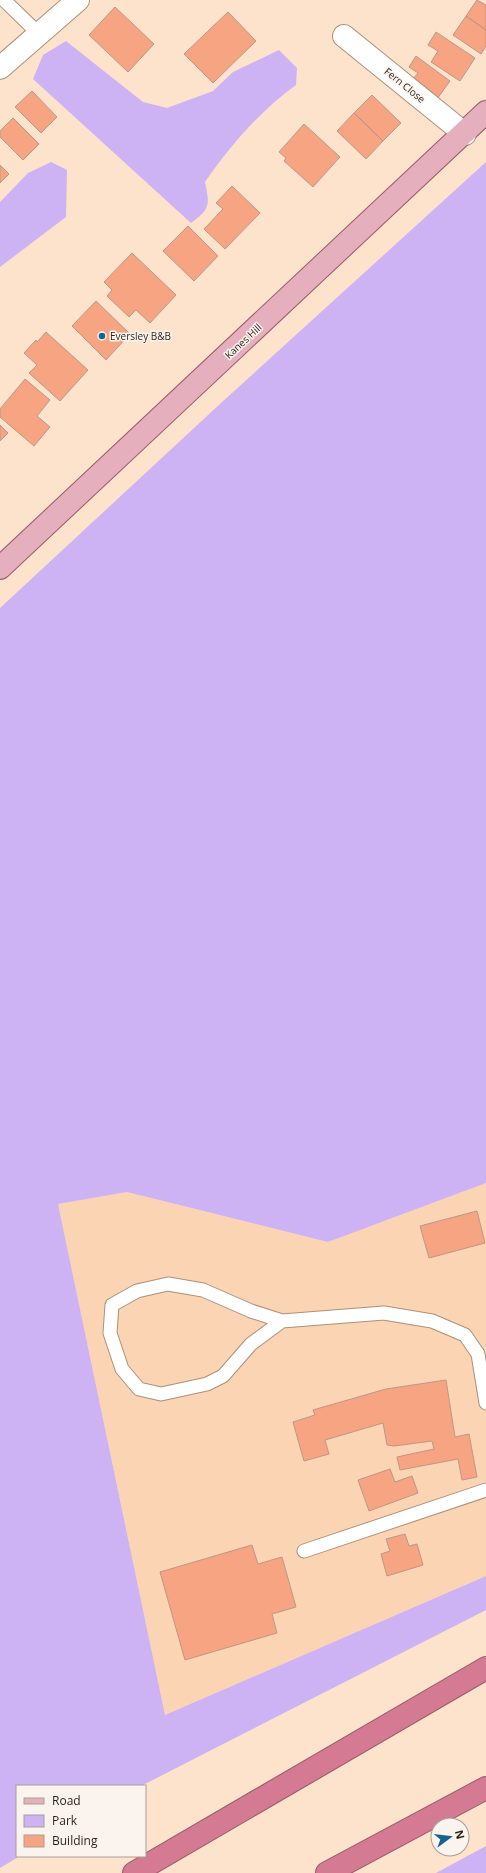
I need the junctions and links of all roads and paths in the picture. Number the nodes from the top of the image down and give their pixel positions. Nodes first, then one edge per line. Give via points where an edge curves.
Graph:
1 (4, 0) edge
2 (78, 0) edge
3 (39, 34) junction
4 (344, 36) dead end
5 (0, 68) edge
6 (486, 112) edge
7 (465, 134) junction
8 (0, 568) edge
9 (282, 1321) junction
10 (486, 1403) edge
11 (486, 1490) edge
12 (304, 1551) dead end
13 (486, 1668) edge
14 (486, 1788) edge
15 (134, 1873) edge
16 (328, 1873) edge

1 - 3 lane
2 - 3 street
3 - 5 street
4 - 7 street, Fern Close
6 - 7 main road, Kanes Hill
7 - 8 main road, Kanes Hill
9 - 9 lane via 252,1344 224,1376 207,1384 160,1394 139,1389 122,1369 110,1333 112,1305 137,1291 168,1284 203,1290 251,1311
9 - 10 lane via 384,1313 432,1321 465,1335 478,1354
11 - 12 lane
13 - 15 highway
14 - 16 highway

